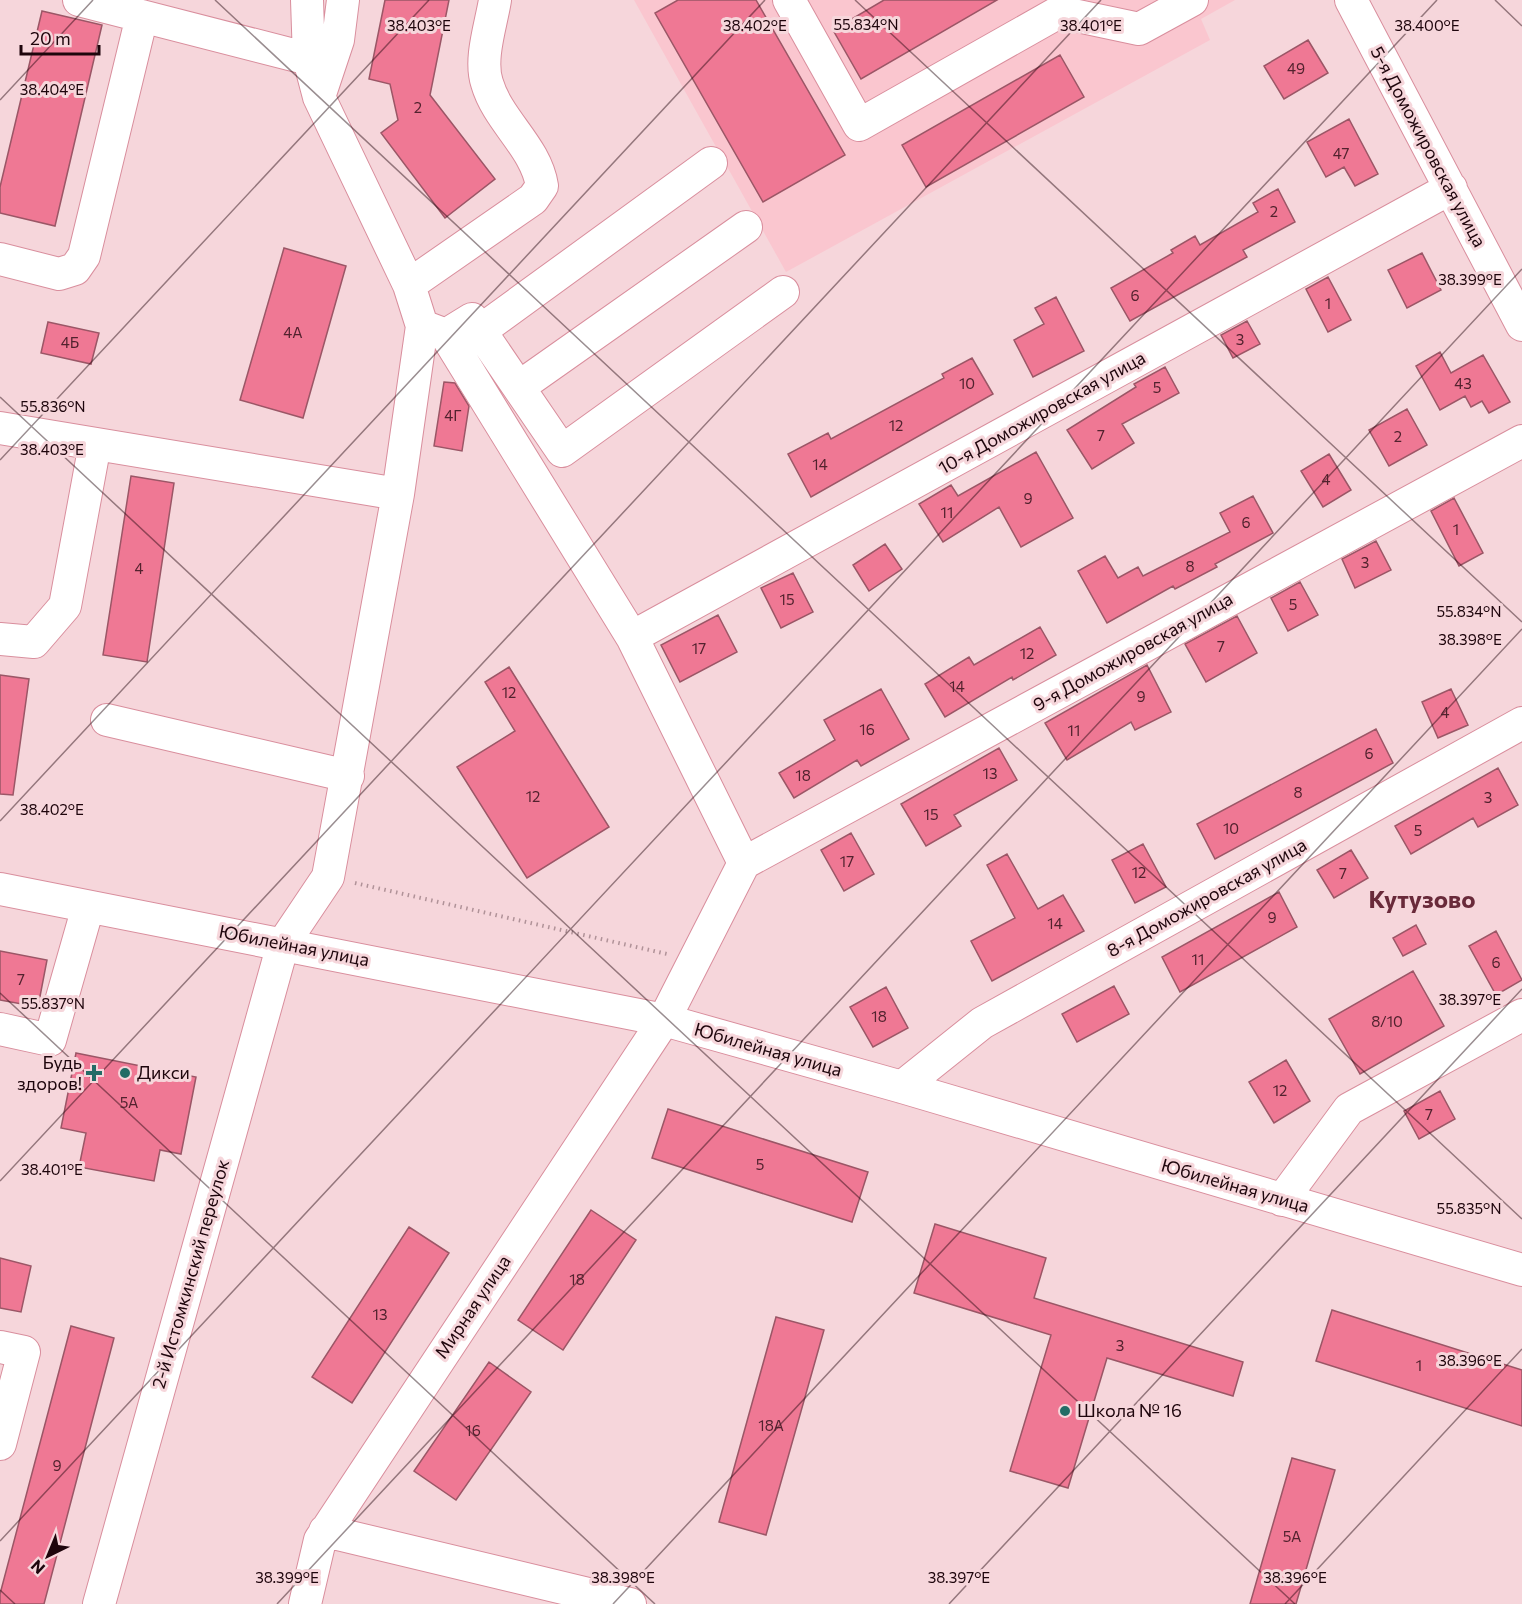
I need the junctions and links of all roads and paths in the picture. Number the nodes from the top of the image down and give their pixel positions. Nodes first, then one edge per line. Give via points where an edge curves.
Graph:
1 (79, 0) edge
2 (307, 0) edge
3 (343, 0) edge
4 (495, 0) edge
5 (789, 0) edge
6 (1192, 0) edge
7 (1351, 0) edge
8 (142, 16) junction
9 (309, 59) junction
10 (320, 97) junction
11 (711, 164) dead end
12 (1451, 188) junction
13 (746, 227) dead end
14 (0, 259) edge
15 (409, 285) junction
16 (783, 292) dead end
17 (1522, 326) edge
18 (434, 331) junction
19 (480, 331) junction
20 (519, 387) junction
21 (0, 428) edge
22 (1522, 441) edge
23 (95, 444) junction
24 (398, 494) junction
25 (632, 637) junction
26 (0, 639) edge
27 (107, 720) dead end
28 (1522, 723) edge
29 (348, 776) junction
30 (744, 864) junction
31 (328, 877) junction
32 (0, 889) edge
33 (88, 907) junction
34 (283, 944) junction
35 (694, 961) junction
36 (1522, 1015) edge
37 (664, 1020) junction
38 (0, 1029) edge
39 (902, 1087) junction
40 (1282, 1200) junction
41 (1522, 1270) edge
42 (0, 1347) edge
43 (0, 1444) edge
44 (325, 1532) junction
45 (99, 1604) edge
46 (305, 1604) edge
47 (630, 1604) edge

1 - 8 street
2 - 9 street
3 - 10 street via 338,40
4 - 15 street via 486,82 539,172 542,186 533,199
5 - 6 street via 859,125 1059,12 1139,29
7 - 12 street, 5-я Доможировская улица
8 - 9 street
8 - 14 street via 84,256 75,269 59,274
9 - 10 street
10 - 15 street
11 - 19 street
12 - 17 street, 5-я Доможировская улица
12 - 25 street, 10-я Доможировская улица
13 - 20 street
15 - 18 street
16 - 20 street via 562,451
18 - 19 street via 472,319
18 - 24 street
18 - 25 street
19 - 20 street
21 - 23 street
22 - 30 street, 9-я Доможировская улица
23 - 24 street
23 - 26 street via 65,606 34,642
24 - 29 street
25 - 30 street
27 - 29 street
28 - 39 street, 8-я Доможировская улица via 982,1023
29 - 31 street
30 - 35 street, Мирная улица
31 - 34 street, 2-й Истомкинский переулок
31 - 35 path
32 - 33 street, Юбилейная улица
33 - 34 street, Юбилейная улица
33 - 38 street via 50,1040
34 - 37 street, Юбилейная улица
34 - 45 street, 2-й Истомкинский переулок
35 - 37 street, Мирная улица
36 - 40 street via 1349,1109
37 - 39 street, Юбилейная улица
37 - 44 street, Мирная улица
39 - 40 street, Юбилейная улица
40 - 41 street, Юбилейная улица
42 - 43 street via 24,1352
44 - 46 street, Мирная улица
44 - 47 street

